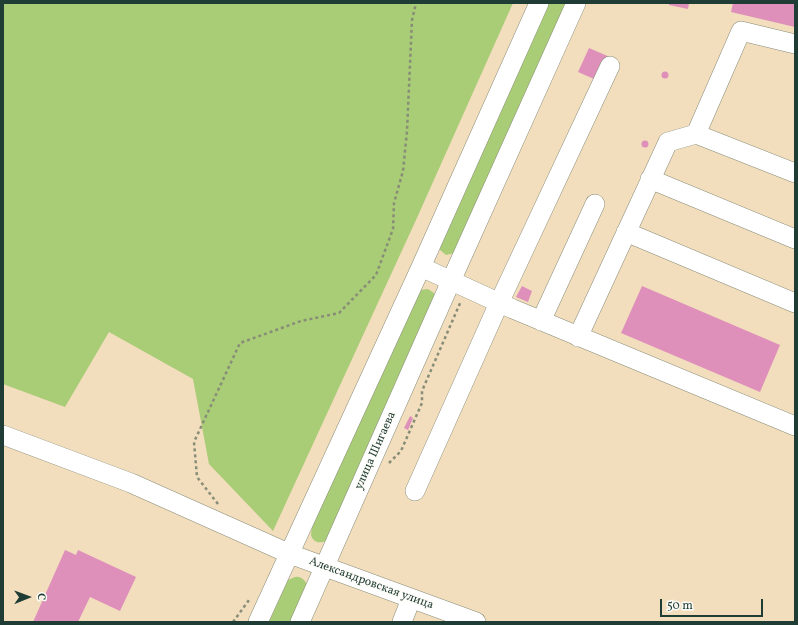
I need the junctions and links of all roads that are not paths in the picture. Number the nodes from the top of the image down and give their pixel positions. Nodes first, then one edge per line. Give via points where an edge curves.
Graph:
1 (539, 3) edge
2 (576, 3) edge
3 (795, 44) edge
4 (610, 66) dead end
5 (696, 134) junction
6 (795, 173) edge
7 (650, 179) junction
8 (595, 204) dead end
9 (626, 232) junction
10 (795, 238) edge
11 (421, 267) junction
12 (459, 285) junction
13 (499, 303) junction
14 (795, 303) edge
15 (541, 321) junction
16 (578, 337) junction
17 (795, 426) edge
18 (3, 435) edge
19 (415, 491) dead end
20 (290, 554) junction
21 (325, 567) junction
22 (411, 598) junction
23 (258, 622) edge
24 (300, 622) edge
25 (402, 622) edge
26 (476, 622) edge

1 - 11 street
2 - 12 street, улица Шигаева
3 - 5 street via 741,31
4 - 13 street
5 - 6 street
5 - 7 street via 668,142
7 - 9 street
7 - 10 street
8 - 15 street
9 - 14 street
9 - 16 street
11 - 12 street
11 - 20 street
12 - 13 street
12 - 21 street, улица Шигаева
13 - 15 street
13 - 19 street
15 - 16 street
16 - 17 street
18 - 20 street, Александровская улица via 131,482
20 - 21 street, Александровская улица
20 - 23 street
21 - 22 street, Александровская улица
21 - 24 street, улица Шигаева
22 - 25 street
22 - 26 street, Александровская улица

